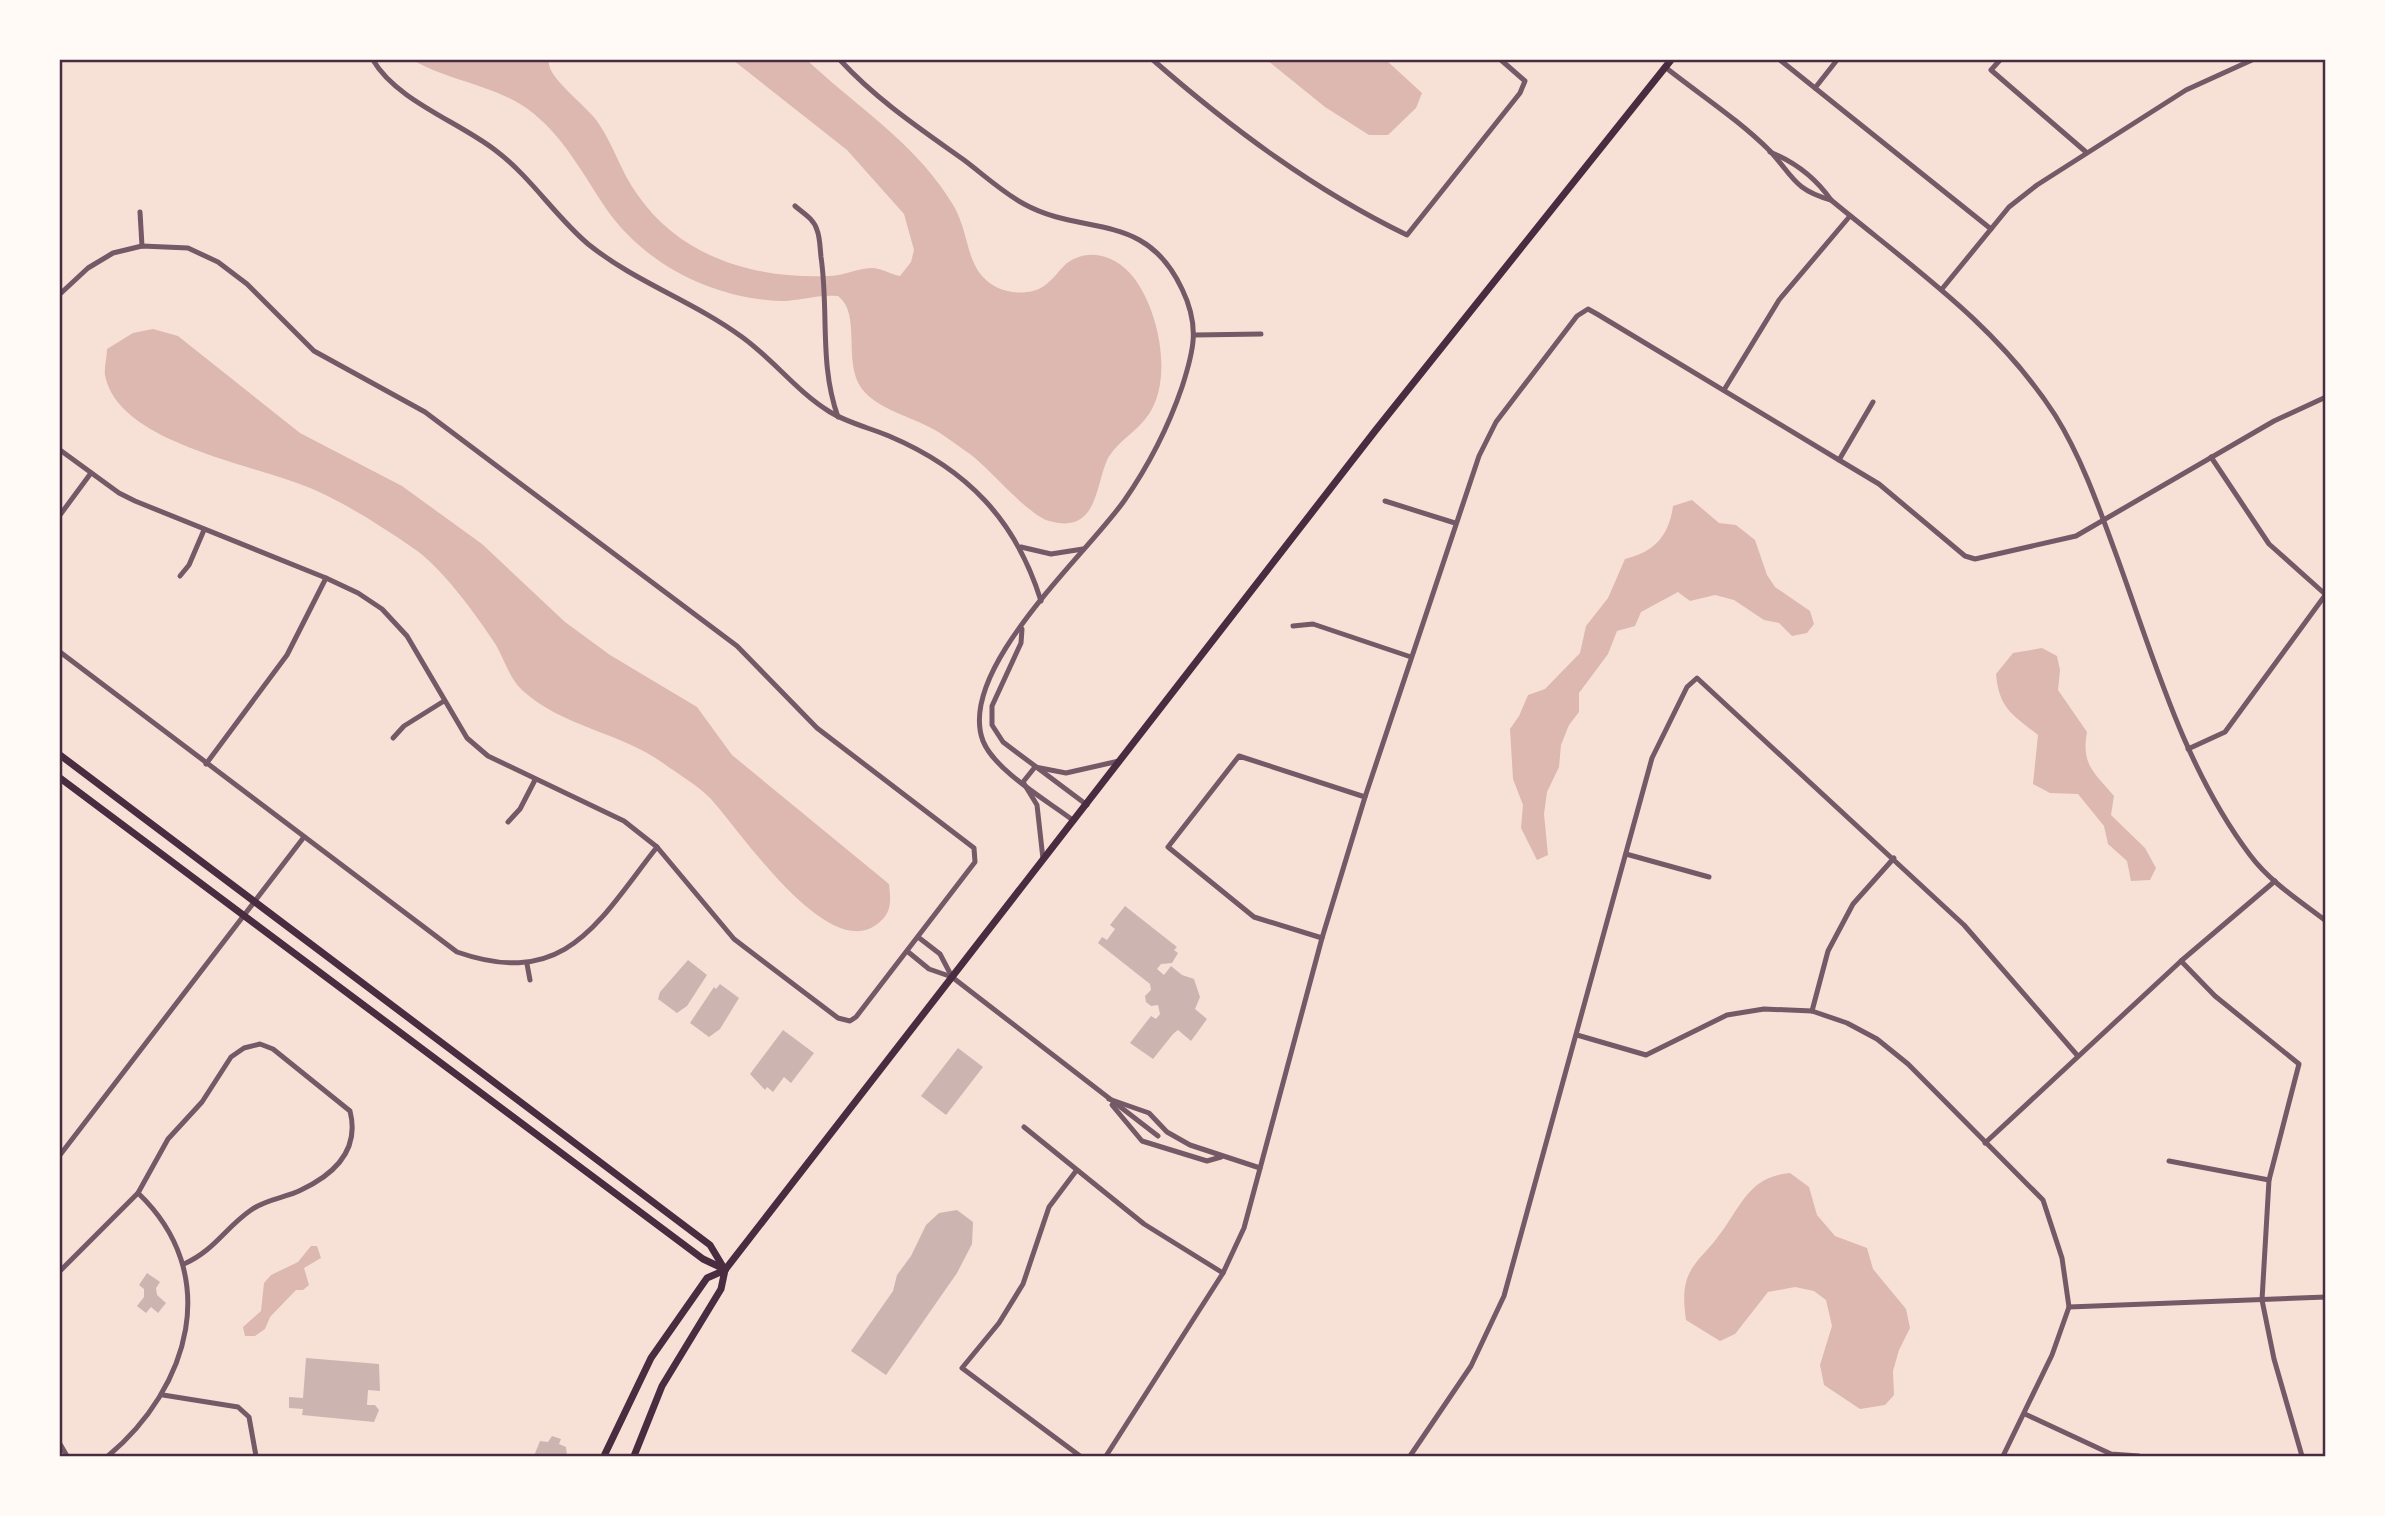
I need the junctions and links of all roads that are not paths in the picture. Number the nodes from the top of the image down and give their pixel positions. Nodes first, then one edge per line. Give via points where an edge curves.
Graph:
1 (373, 60) edge
2 (839, 60) edge
3 (1153, 60) edge
4 (1502, 60) edge
5 (1671, 60) edge
6 (1780, 60) edge
7 (1837, 60) edge
8 (2000, 60) edge
9 (2252, 60) edge
10 (1665, 67) junction
11 (1815, 88) junction
12 (1770, 152) junction
13 (2086, 152) junction
14 (1804, 171) junction
15 (1795, 182) junction
16 (1830, 200) junction
17 (795, 206) dead end
18 (140, 212) dead end
19 (1850, 216) junction
20 (1990, 229) junction
21 (142, 246) junction
22 (1942, 289) junction
23 (60, 294) edge
24 (1261, 334) dead end
25 (1195, 335) junction
26 (1724, 390) junction
27 (2326, 397) edge
28 (1872, 402) dead end
29 (838, 417) junction
30 (60, 450) edge
31 (2211, 457) junction
32 (1839, 460) junction
33 (91, 473) junction
34 (1385, 501) dead end
35 (60, 514) edge
36 (2104, 520) junction
37 (1455, 523) junction
38 (204, 530) junction
39 (1021, 547) junction
40 (1084, 548) junction
41 (180, 576) dead end
42 (326, 578) junction
43 (2325, 594) edge
44 (1041, 601) junction
45 (1293, 626) dead end
46 (1022, 629) junction
47 (60, 652) edge
48 (1411, 657) junction
49 (444, 701) junction
50 (393, 738) dead end
51 (1001, 738) junction
52 (988, 748) junction
53 (2188, 749) junction
54 (60, 755) edge
55 (1122, 760) junction
56 (206, 764) junction
57 (1035, 766) junction
58 (60, 778) edge
59 (535, 780) junction
60 (1023, 782) junction
61 (1365, 797) junction
62 (1087, 805) junction
63 (1074, 821) junction
64 (508, 822) dead end
65 (304, 837) junction
66 (657, 847) junction
67 (1626, 855) junction
68 (1894, 858) junction
69 (1043, 861) junction
70 (1709, 877) dead end
71 (2274, 881) junction
72 (255, 902) junction
73 (245, 918) junction
74 (2326, 921) edge
75 (918, 937) junction
76 (1322, 938) junction
77 (906, 951) junction
78 (2180, 961) junction
79 (527, 964) junction
80 (952, 978) junction
81 (530, 980) dead end
82 (1812, 1011) junction
83 (1577, 1035) junction
84 (2077, 1055) junction
85 (1108, 1099) junction
86 (1024, 1127) dead end
87 (1163, 1129) junction
88 (1158, 1136) junction
89 (1984, 1143) junction
90 (1157, 1144) junction
91 (60, 1155) edge
92 (1221, 1157) junction
93 (2169, 1161) dead end
94 (1260, 1168) junction
95 (1076, 1171) junction
96 (2269, 1180) junction
97 (138, 1192) junction
98 (184, 1264) junction
99 (725, 1270) junction
100 (60, 1271) edge
101 (1223, 1273) junction
102 (2326, 1297) edge
103 (2262, 1300) junction
104 (2068, 1307) junction
105 (163, 1395) junction
106 (2025, 1414) junction
107 (60, 1444) edge
108 (67, 1457) edge
109 (108, 1457) edge
110 (256, 1457) edge
111 (604, 1457) edge
112 (634, 1457) edge
113 (1080, 1457) edge
114 (1106, 1457) edge
115 (1410, 1457) edge
116 (2003, 1457) edge
117 (2138, 1457) edge
118 (2302, 1457) edge

1 - 29 street via 408,95 506,158 589,244 644,283 690,303 742,337 812,401
2 - 25 street via 908,123 1024,205 1048,215 1104,225 1145,244 1184,291
3 - 4 street via 1240,132 1312,182 1407,235 1520,93 1525,80
5 - 10 main road
6 - 11 street
7 - 11 street
8 - 13 street via 1991,70
9 - 13 street via 2186,90
10 - 12 street
10 - 55 main road via 1375,431
11 - 20 street
12 - 14 street
12 - 15 street
13 - 20 street via 2009,207
14 - 15 street
14 - 16 street
15 - 16 street via 1810,194
16 - 19 street
17 - 29 street via 817,230 824,274 825,359
18 - 21 street
19 - 22 street
19 - 26 street via 1779,300
20 - 22 street
21 - 23 street via 113,253
21 - 75 street via 188,248 218,262 247,284 314,351 425,412 737,646 817,728 974,848 970,870
22 - 36 street via 2005,348 2056,416
24 - 25 street
25 - 40 street via 1170,421 1149,462 1118,510
26 - 32 street
26 - 37 street via 1588,309 1577,316 1496,422
27 - 31 street
28 - 32 street
29 - 39 street via 932,457 972,486
30 - 33 street
31 - 36 street
31 - 43 street via 2269,544
32 - 36 street via 1888,491 1965,556 1975,559 2076,536
33 - 35 street
33 - 38 street via 119,493
34 - 37 street
36 - 53 street
37 - 48 street
38 - 41 street
38 - 42 street
39 - 40 street via 1051,554
39 - 44 street
40 - 44 street
42 - 49 street via 382,609 407,636
42 - 56 street via 287,655
43 - 53 street via 2225,732
44 - 46 street
45 - 48 street via 1313,624
46 - 51 street via 1021,643 992,706 992,725
46 - 52 street via 1005,648 981,697 978,718
47 - 56 street
48 - 61 street
49 - 50 street
49 - 59 street via 467,737 488,756
51 - 52 street
51 - 57 street
52 - 60 street via 995,760
53 - 71 street via 2225,819
54 - 72 main road
55 - 57 street via 1066,773
55 - 62 main road
56 - 65 street
57 - 60 street
57 - 62 street
58 - 73 main road
59 - 64 street
59 - 66 street via 607,810
60 - 63 street
60 - 69 street via 1037,805
61 - 76 street
61 - 76 street via 1239,756 1168,847 1254,917
62 - 63 main road
63 - 69 main road
65 - 72 street
65 - 79 street via 457,953 488,963
66 - 77 street via 734,939 838,1018 850,1021
66 - 79 street via 591,931 556,955
67 - 68 street via 1660,736 1687,687 1697,678
67 - 70 street
67 - 83 street
68 - 82 street via 1853,904 1828,951
68 - 84 street via 1964,925
69 - 80 main road
71 - 74 street
71 - 78 street
72 - 73 street
72 - 99 main road via 710,1245
73 - 91 street
73 - 99 main road via 703,1259
75 - 77 street
75 - 80 street via 940,954
76 - 94 street
77 - 80 street
78 - 84 street
78 - 96 street via 2214,996 2299,1064
79 - 81 street
80 - 85 street
80 - 99 main road
82 - 83 street via 1765,1009 1727,1015 1646,1055
82 - 89 street via 1877,1039 1908,1064
83 - 115 street via 1504,1296 1471,1366
84 - 89 street
85 - 87 street via 1149,1113
85 - 88 street
85 - 90 street via 1133,1133 1142,1141
86 - 95 street
87 - 88 street
87 - 92 street
88 - 90 street
89 - 104 street via 2043,1200 2062,1258
90 - 92 street via 1207,1161
92 - 94 street
93 - 96 street
94 - 101 street via 1244,1228
95 - 101 street via 1144,1224
95 - 113 street via 1049,1207 1023,1284 962,1368
96 - 103 street
97 - 98 street via 167,1227
97 - 98 street via 169,1139 202,1102 231,1057 244,1048 260,1044 273,1049 350,1111 354,1137 340,1162 325,1176 252,1208 207,1252
97 - 100 street
98 - 105 street via 188,1320
99 - 111 main road via 707,1278 651,1358
99 - 112 main road via 722,1289 662,1386
101 - 114 street
102 - 103 street
103 - 104 street
103 - 118 street
104 - 106 street
105 - 109 street via 141,1426
105 - 110 street via 238,1408 248,1417
106 - 116 street
106 - 117 street via 2110,1454
107 - 108 street

